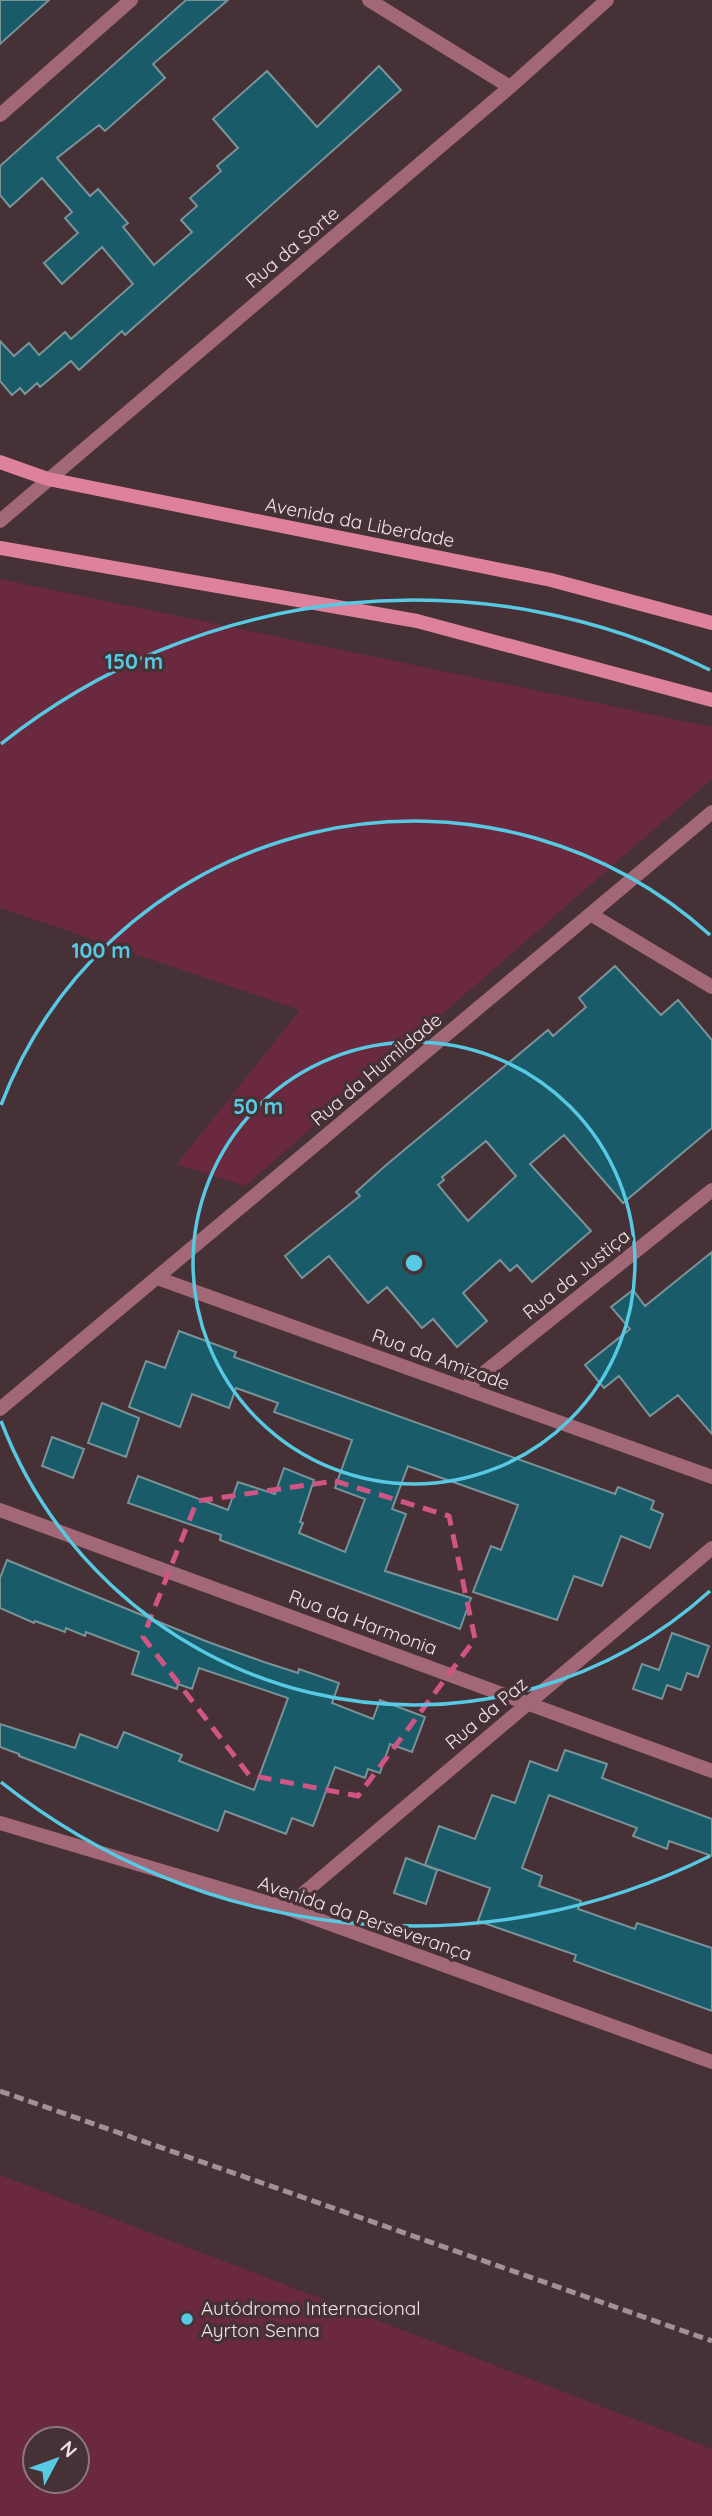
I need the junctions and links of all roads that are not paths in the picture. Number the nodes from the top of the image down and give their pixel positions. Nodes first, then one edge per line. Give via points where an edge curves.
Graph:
1 (131, 0) edge
2 (369, 0) edge
3 (607, 0) edge
4 (510, 88) junction
5 (0, 115) edge
6 (0, 462) edge
7 (48, 479) junction
8 (0, 521) edge
9 (0, 548) edge
10 (712, 623) edge
11 (712, 700) edge
12 (712, 812) edge
13 (592, 915) junction
14 (712, 987) edge
15 (712, 1190) edge
16 (157, 1278) junction
17 (465, 1388) junction
18 (0, 1409) edge
19 (712, 1477) edge
20 (0, 1510) edge
21 (712, 1548) edge
22 (528, 1703) junction
23 (712, 1771) edge
24 (0, 1823) edge
25 (286, 1908) junction
26 (712, 2062) edge

1 - 5 street
2 - 4 street
3 - 4 street, Rua da Sorte
4 - 7 street, Rua da Sorte
6 - 7 street, Avenida da Liberdade
7 - 8 street, Rua da Sorte
7 - 10 street, Avenida da Liberdade via 551,580
9 - 11 street via 416,621
12 - 13 street, Rua da Humildade
13 - 14 street
13 - 16 street, Rua da Humildade
15 - 17 street, Rua da Justiça
16 - 17 street, Rua da Amizade
16 - 18 street, Rua da Humildade
17 - 19 street, Rua da Amizade
20 - 22 street, Rua da Harmonia
21 - 22 street, Rua da Paz
22 - 23 street, Rua da Harmonia
22 - 25 street, Rua da Paz
24 - 25 street, Avenida da Perseverança
25 - 26 street, Avenida da Perseverança

